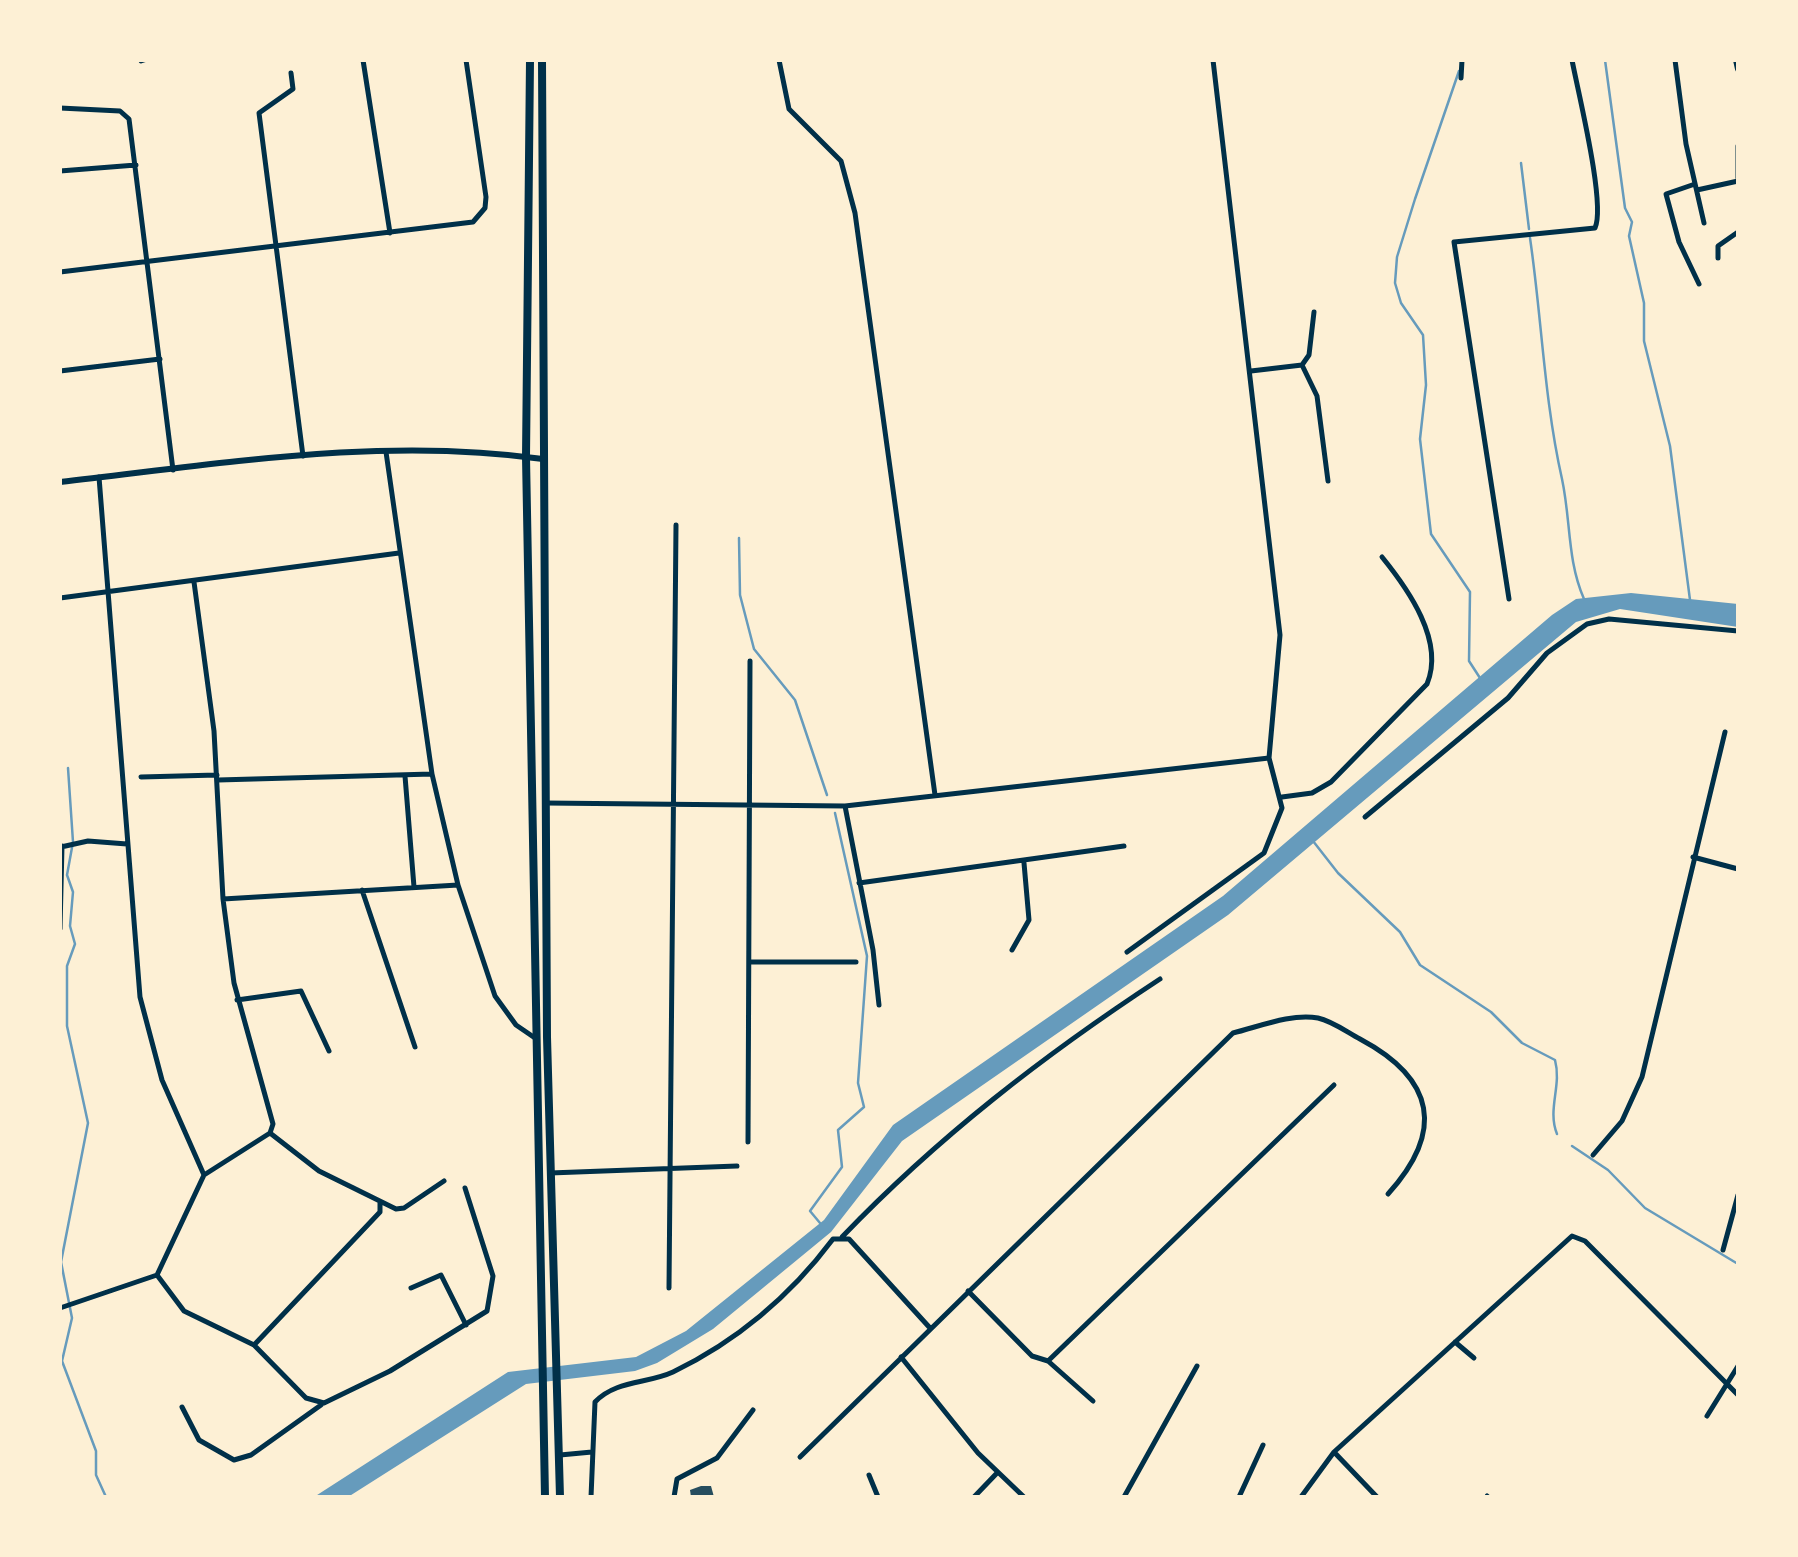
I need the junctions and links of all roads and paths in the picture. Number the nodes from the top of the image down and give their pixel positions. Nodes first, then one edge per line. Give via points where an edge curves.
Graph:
1 (362, 60) edge
2 (466, 60) edge
3 (530, 60) edge
4 (542, 60) edge
5 (779, 60) edge
6 (1213, 60) edge
7 (1462, 60) edge
8 (1572, 60) edge
9 (1676, 60) edge
10 (1736, 60) edge
11 (1738, 69) edge
12 (290, 74) dead end
13 (1462, 78) dead end
14 (60, 108) edge
15 (1738, 146) edge
16 (136, 165) junction
17 (60, 172) edge
18 (1738, 180) edge
19 (1695, 187) junction
20 (1704, 223) dead end
21 (1738, 232) edge
22 (390, 233) junction
23 (278, 248) junction
24 (1718, 258) dead end
25 (148, 263) junction
26 (60, 272) edge
27 (1699, 284) dead end
28 (1314, 312) dead end
29 (160, 359) junction
30 (1302, 365) junction
31 (1251, 370) junction
32 (60, 372) edge
33 (385, 448) junction
34 (303, 456) junction
35 (526, 456) junction
36 (543, 459) junction
37 (173, 470) junction
38 (99, 477) junction
39 (1328, 481) dead end
40 (60, 482) edge
41 (676, 525) dead end
42 (399, 552) junction
43 (1382, 557) dead end
44 (194, 582) junction
45 (111, 592) junction
46 (60, 598) edge
47 (1509, 599) dead end
48 (1738, 631) edge
49 (750, 662) dead end
50 (1725, 732) dead end
51 (1269, 758) junction
52 (432, 774) junction
53 (405, 775) junction
54 (141, 777) dead end
55 (218, 777) junction
56 (935, 795) junction
57 (1282, 797) junction
58 (546, 803) junction
59 (672, 804) junction
60 (845, 806) junction
61 (750, 807) junction
62 (1365, 817) dead end
63 (127, 844) junction
64 (1124, 846) dead end
65 (61, 847) edge
66 (1692, 856) junction
67 (1024, 863) junction
68 (1738, 869) edge
69 (859, 883) junction
70 (458, 885) junction
71 (414, 887) junction
72 (362, 890) junction
73 (223, 899) junction
74 (60, 929) edge
75 (1012, 950) dead end
76 (1127, 952) dead end
77 (749, 962) junction
78 (856, 962) dead end
79 (1160, 979) dead end
80 (236, 1000) junction
81 (879, 1005) dead end
82 (535, 1038) junction
83 (415, 1048) dead end
84 (329, 1051) dead end
85 (1334, 1084) dead end
86 (270, 1134) junction
87 (748, 1142) dead end
88 (1593, 1155) dead end
89 (736, 1166) dead end
90 (668, 1168) junction
91 (204, 1174) junction
92 (550, 1174) junction
93 (444, 1181) dead end
94 (465, 1188) dead end
95 (1388, 1194) dead end
96 (1738, 1196) edge
97 (380, 1203) junction
98 (842, 1237) junction
99 (1722, 1250) dead end
100 (157, 1275) junction
101 (411, 1288) dead end
102 (670, 1288) dead end
103 (968, 1291) junction
104 (62, 1307) edge
105 (466, 1325) junction
106 (930, 1328) junction
107 (1455, 1342) junction
108 (254, 1346) junction
109 (902, 1357) junction
110 (1474, 1358) dead end
111 (1048, 1361) junction
112 (1196, 1366) dead end
113 (1738, 1366) edge
114 (1726, 1382) junction
115 (1738, 1395) edge
116 (1094, 1401) dead end
117 (324, 1403) junction
118 (182, 1407) dead end
119 (753, 1410) dead end
120 (1706, 1416) dead end
121 (1263, 1445) dead end
122 (592, 1452) junction
123 (1334, 1452) junction
124 (558, 1456) junction
125 (800, 1457) dead end
126 (997, 1473) junction
127 (869, 1475) dead end
128 (545, 1497) edge
129 (560, 1497) edge
130 (592, 1497) edge
131 (674, 1497) edge
132 (878, 1497) edge
133 (974, 1497) edge
134 (1024, 1497) edge
135 (1124, 1497) edge
136 (1239, 1497) edge
137 (1301, 1497) edge
138 (1377, 1497) edge

1 - 22 street
2 - 22 street via 485,208 473,222
3 - 35 main road
4 - 36 main road
5 - 56 street via 789,109 842,161 855,214
6 - 31 street
7 - 13 street
8 - 47 street via 1594,183 1595,228 1459,239 1453,246
9 - 19 street
10 - 11 street
12 - 23 street via 293,89 260,113
14 - 16 street via 120,111 132,129
15 - 18 street
16 - 17 street
16 - 25 street
18 - 19 street
19 - 20 street
19 - 27 street via 1666,194
21 - 24 street via 1718,246
22 - 23 street
23 - 25 street
23 - 34 street
25 - 26 street
25 - 29 street
28 - 30 street
29 - 32 street
29 - 37 street
30 - 31 street
30 - 39 street via 1317,396
31 - 51 street via 1280,635
33 - 34 street
33 - 35 street
33 - 42 street
34 - 37 street
35 - 36 street
35 - 82 main road
36 - 58 main road
37 - 38 street
38 - 40 street
38 - 45 street
41 - 59 street
42 - 44 street
42 - 52 street
43 - 57 street via 1424,625 1432,672 1427,684 1331,782
44 - 45 street
44 - 55 street
45 - 46 street
45 - 63 street
48 - 62 street via 1609,619 1587,624
49 - 61 street
50 - 66 street
51 - 56 street
51 - 57 street
52 - 53 street
52 - 70 street
53 - 55 street
53 - 71 street
54 - 55 street
55 - 73 street
56 - 60 street
57 - 76 street via 1264,853
58 - 59 street
58 - 92 main road
59 - 61 street
59 - 90 street
60 - 61 street
60 - 69 street
61 - 77 street
63 - 65 street
63 - 91 street via 148,1036
64 - 67 street
65 - 74 street
66 - 68 street
66 - 88 street via 1642,1077 1622,1121
67 - 69 street
67 - 75 street via 1030,920
69 - 81 street
70 - 71 street
70 - 82 street via 495,996
71 - 72 street
72 - 73 street
72 - 83 street
73 - 80 street
77 - 78 street
77 - 87 street
79 - 98 street via 981,1106
80 - 84 street via 301,991
80 - 86 street via 273,1119
82 - 128 main road
85 - 111 street
86 - 91 street
86 - 97 street via 318,1172
89 - 90 street
90 - 92 street
90 - 102 street
91 - 100 street
92 - 124 main road
93 - 97 street via 404,1208
94 - 105 street via 494,1276 487,1311
95 - 103 street via 1425,1135 1423,1097 1378,1048 1319,1018 1294,1018 1229,1036
96 - 99 street
97 - 108 street via 380,1212
98 - 106 street
98 - 122 street via 754,1324 672,1373 604,1392 595,1402
100 - 104 street
100 - 108 street via 184,1311
101 - 105 street via 441,1275
103 - 106 street
103 - 111 street via 1032,1356
105 - 117 street
106 - 109 street
107 - 110 street
107 - 114 street via 1564,1240 1578,1236
107 - 123 street
108 - 117 street via 306,1398
109 - 125 street
109 - 126 street
111 - 116 street
112 - 135 street
113 - 114 street
114 - 115 street
114 - 120 street
117 - 118 street via 234,1460 199,1440
119 - 131 street via 717,1458 677,1478
121 - 136 street
122 - 124 street
122 - 130 street
123 - 137 street
123 - 138 street
124 - 129 main road
126 - 133 street
126 - 134 street
127 - 132 street

